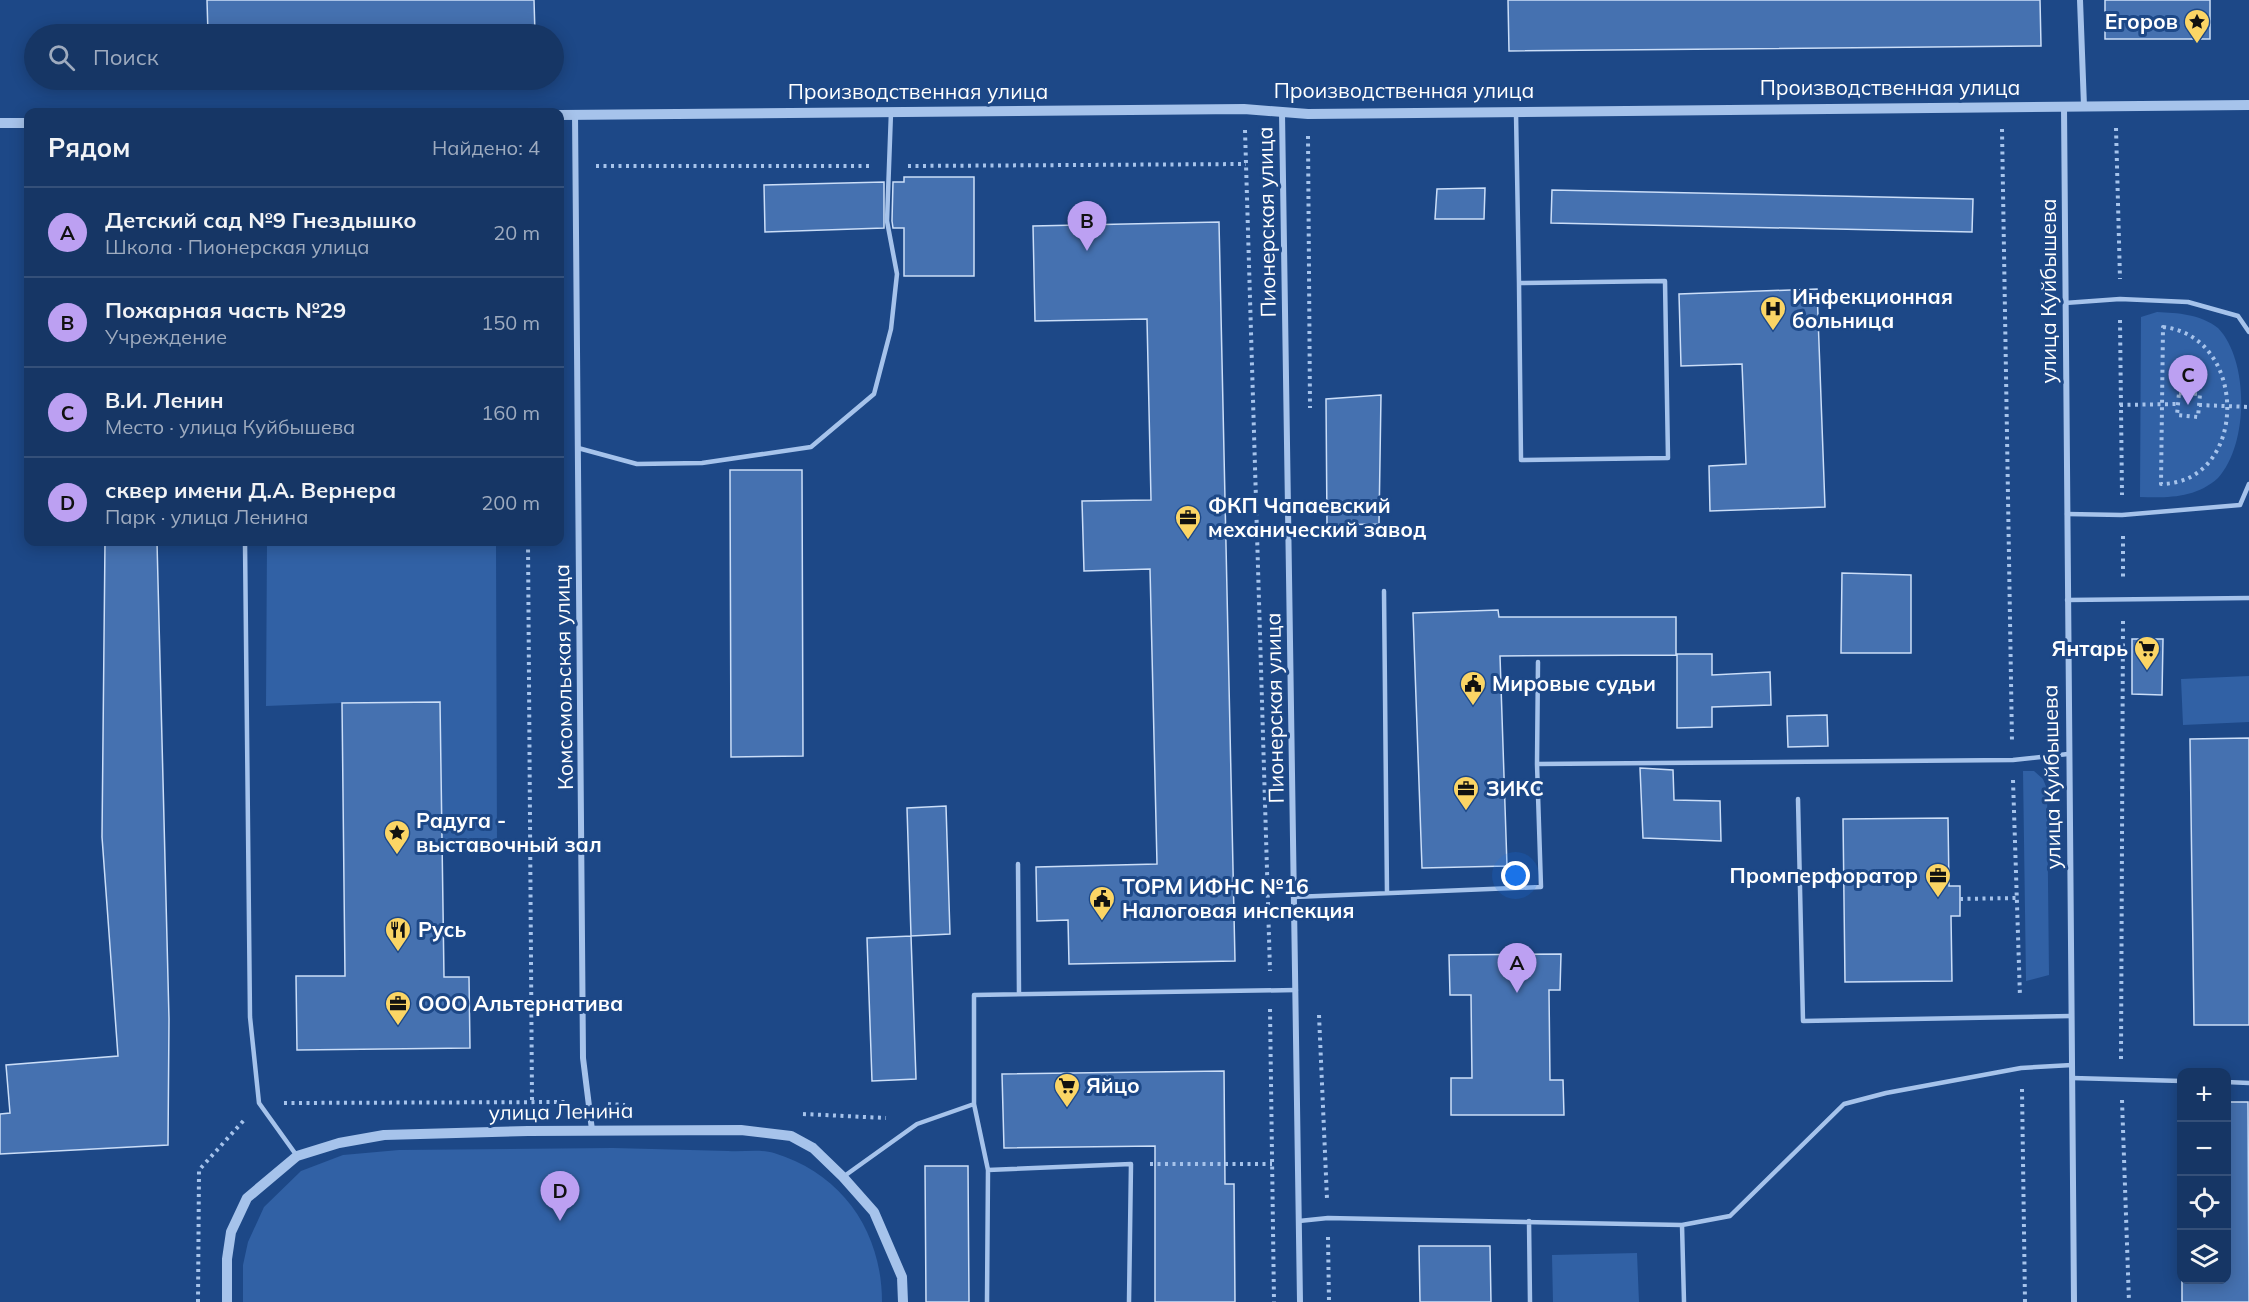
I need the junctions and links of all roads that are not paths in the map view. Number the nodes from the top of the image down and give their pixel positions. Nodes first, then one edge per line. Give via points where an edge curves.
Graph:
1 (2080, 0) edge
2 (2249, 105) edge
3 (2084, 106) junction
4 (2064, 107) junction
5 (1516, 110) junction
6 (891, 112) junction
7 (1282, 113) junction
8 (575, 114) junction
9 (564, 115) edge
10 (0, 123) edge
11 (24, 123) edge
12 (1519, 283) junction
13 (2065, 303) junction
14 (2249, 332) edge
15 (578, 448) junction
16 (2249, 484) edge
17 (2067, 514) junction
18 (245, 546) edge
19 (1384, 591) dead end
20 (2249, 598) edge
21 (2067, 600) junction
22 (1538, 662) dead end
23 (2068, 754) junction
24 (1537, 764) junction
25 (1798, 799) dead end
26 (1018, 864) dead end
27 (1387, 893) junction
28 (1294, 897) junction
29 (1296, 990) junction
30 (1019, 994) junction
31 (2071, 1016) junction
32 (2072, 1065) junction
33 (2072, 1078) junction
34 (2177, 1081) edge
35 (2231, 1082) edge
36 (2249, 1083) edge
37 (974, 1104) junction
38 (592, 1130) junction
39 (297, 1156) junction
40 (988, 1170) junction
41 (843, 1177) junction
42 (1299, 1221) junction
43 (1529, 1221) junction
44 (1682, 1225) junction
45 (227, 1302) edge
46 (903, 1302) edge
47 (987, 1302) edge
48 (1129, 1302) edge
49 (1300, 1302) edge
50 (1530, 1302) edge
51 (1684, 1302) edge
52 (2074, 1302) edge

1 - 3 street
2 - 3 street, Производственная улица
3 - 4 street, Производственная улица
4 - 5 street, Производственная улица
4 - 13 street, улица Куйбышева
5 - 7 street, Производственная улица
5 - 12 lane
6 - 7 street, Производственная улица via 1244,109
6 - 8 street, Производственная улица
6 - 15 lane via 887,221 897,274 891,329 874,394 811,447 702,463 637,464
7 - 28 street, Пионерская улица
8 - 9 street, Производственная улица
8 - 15 street, Комсомольская улица
10 - 11 street
12 - 12 lane via 1665,281 1668,458 1521,460
13 - 14 lane via 2120,299 2188,302 2238,316
13 - 17 street, улица Куйбышева
15 - 38 street, Комсомольская улица via 583,1058
16 - 17 lane via 2240,505
17 - 21 street, улица Куйбышева
18 - 39 lane via 250,1017 259,1103
19 - 27 lane
20 - 21 lane
21 - 23 street, улица Куйбышева
22 - 24 lane
23 - 24 lane via 2013,760
23 - 31 street, улица Куйбышева
24 - 27 lane via 1540,887
25 - 31 lane via 1803,1021
26 - 30 lane
27 - 28 lane
28 - 29 street, Пионерская улица
29 - 30 lane
29 - 42 street, Пионерская улица
30 - 37 lane via 974,995
31 - 32 street, улица Куйбышева
32 - 33 street, улица Куйбышева
32 - 44 lane via 2021,1068 1844,1104 1730,1216
33 - 34 lane
33 - 52 street, улица Куйбышева
35 - 36 lane
37 - 40 lane
37 - 41 lane via 917,1124
38 - 39 street, улица Ленина via 384,1135
38 - 41 street, улица Ленина via 741,1130 791,1136 813,1148
39 - 45 street, улица Ленина via 247,1198 231,1232
40 - 47 lane
40 - 48 lane via 1131,1164
41 - 46 street, улица Ленина via 874,1212 902,1277
42 - 43 lane
42 - 49 street, Пионерская улица
43 - 44 lane
43 - 50 lane
44 - 51 lane

